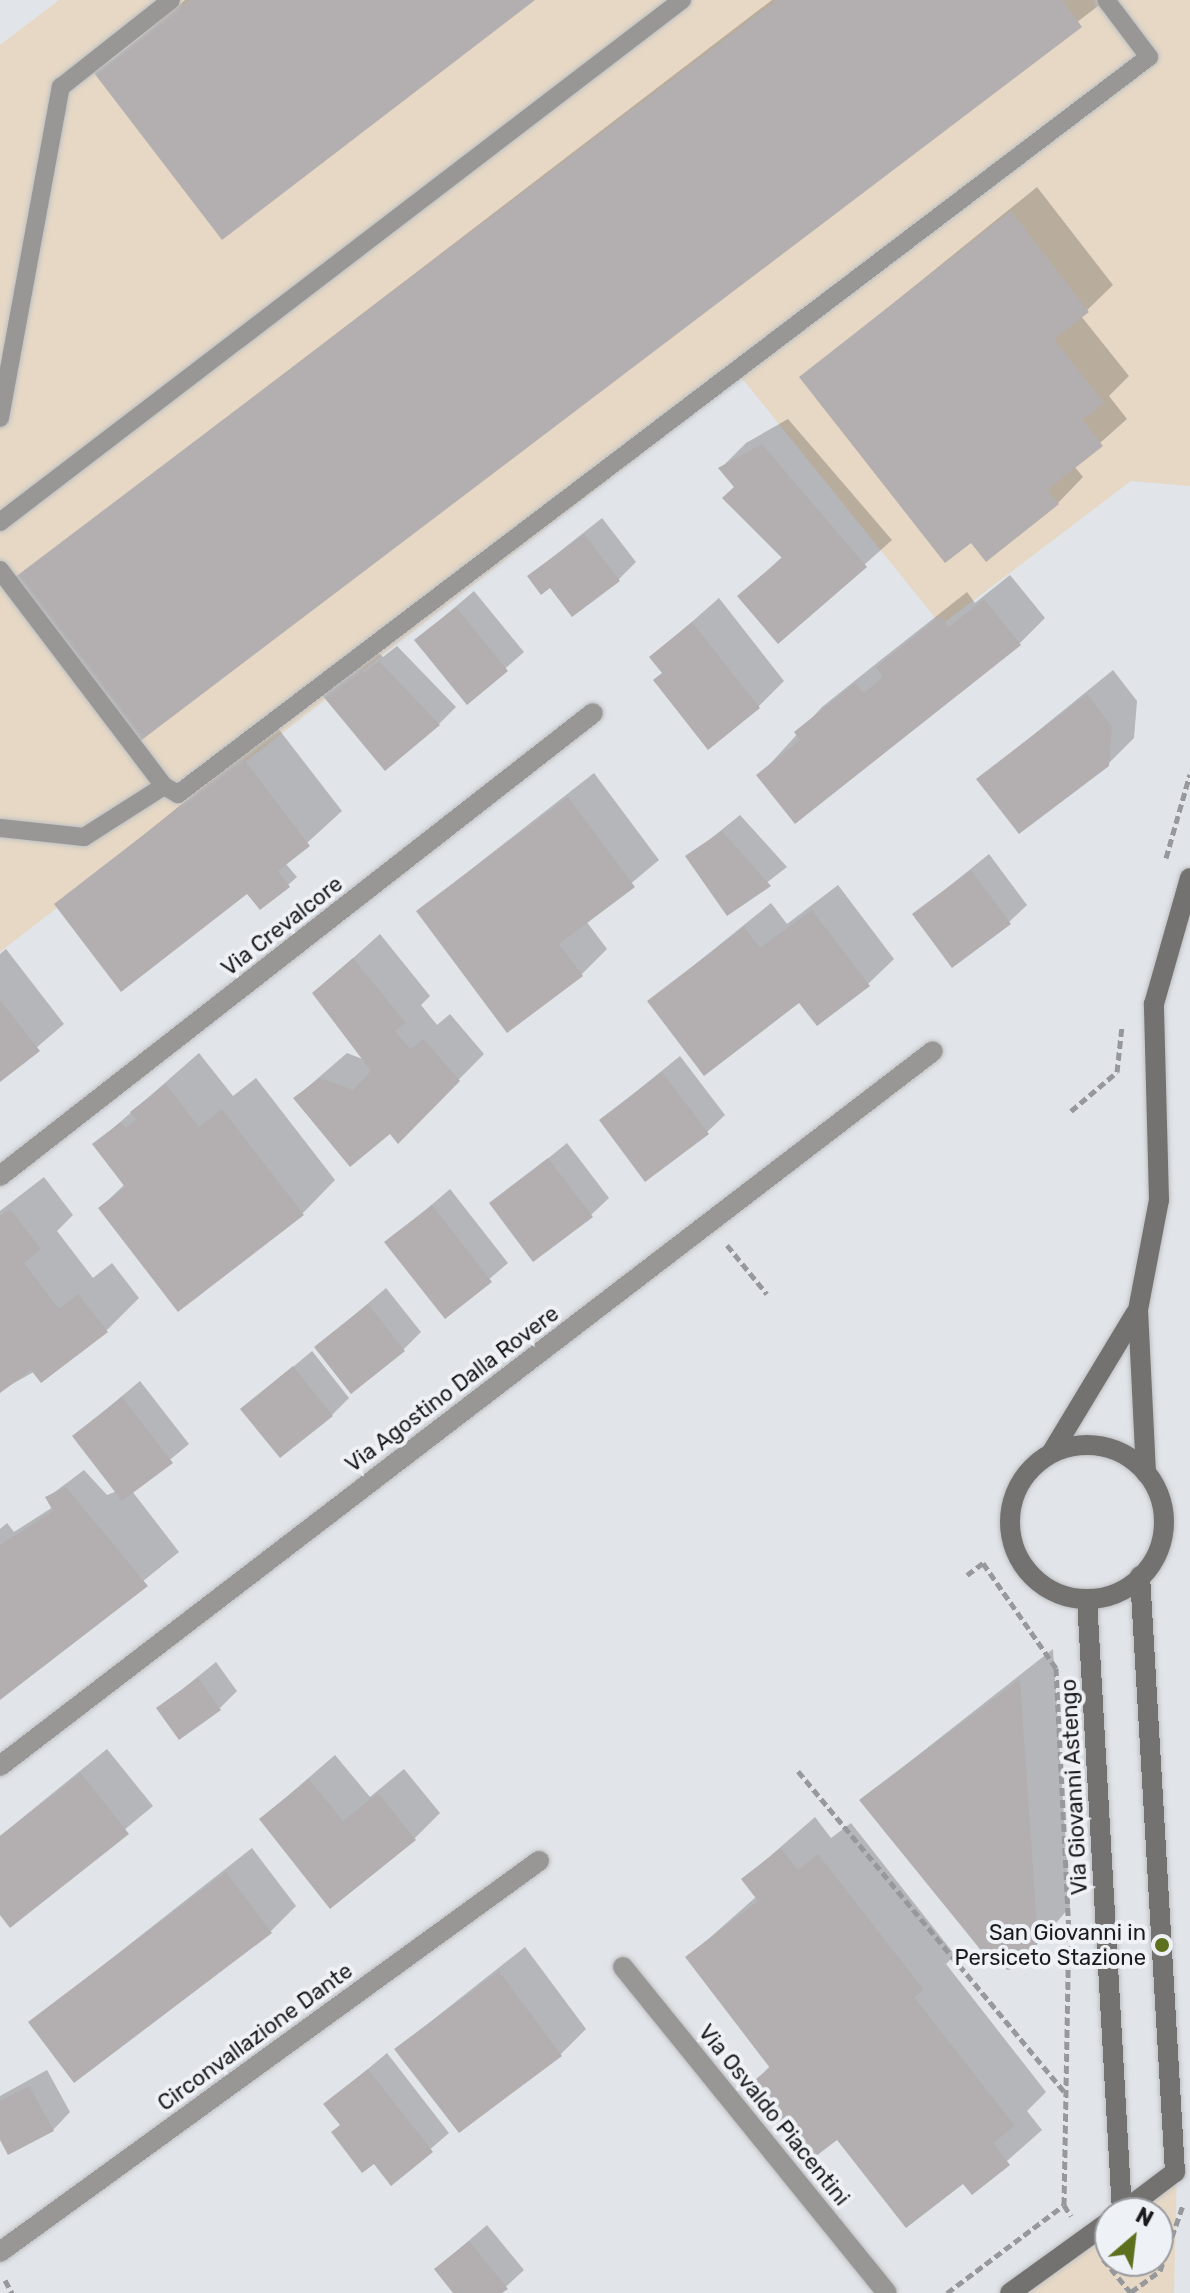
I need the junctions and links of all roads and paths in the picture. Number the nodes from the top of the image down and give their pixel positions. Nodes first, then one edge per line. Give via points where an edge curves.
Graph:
1 (171, 0) edge
2 (682, 0) edge
3 (1106, 0) edge
4 (0, 418) edge
5 (0, 522) edge
6 (0, 570) edge
7 (593, 713) dead end
8 (164, 786) junction
9 (0, 828) edge
10 (1190, 878) edge
11 (933, 1051) dead end
12 (0, 1176) edge
13 (709, 1223) junction
14 (767, 1294) dead end
15 (1138, 1310) junction
16 (1052, 1452) junction
17 (1146, 1473) junction
18 (967, 1575) dead end
19 (1140, 1576) junction
20 (1087, 1599) junction
21 (0, 1766) edge
22 (798, 1771) dead end
23 (539, 1861) dead end
24 (1069, 1930) junction
25 (1106, 1931) junction
26 (623, 1967) dead end
27 (1066, 2094) junction
28 (1121, 2197) edge
29 (1143, 2197) edge
30 (1185, 2200) dead end
31 (1064, 2205) junction
32 (1094, 2232) edge
33 (1086, 2238) junction
34 (0, 2252) edge
35 (887, 2293) edge
36 (947, 2293) edge
37 (1010, 2293) edge
38 (1130, 2293) edge

1 - 4 lane via 61,87
2 - 5 lane
3 - 8 lane via 1149,57 178,794
6 - 8 lane
7 - 12 street, Via Crevalcore
8 - 9 lane via 84,837
10 - 15 street via 1154,1004 1159,1200
11 - 13 street, Via Agostino Dalla Rovere
13 - 14 path
13 - 21 street, Via Agostino Dalla Rovere
15 - 16 street
15 - 17 street
16 - 17 street via 1084,1444 1112,1449
16 - 20 street via 1025,1474 1009,1527 1018,1558 1046,1589
17 - 19 street via 1164,1507 1164,1535
18 - 24 path via 983,1563 1056,1668
19 - 20 street via 1129,1588
19 - 29 street via 1175,2172
20 - 25 street, Via Giovanni Astengo
22 - 27 path
23 - 34 street, Circonvallazione Dante
24 - 25 path
24 - 27 path
25 - 28 street, Via Giovanni Astengo
26 - 35 street, Via Osvaldo Piacentini
27 - 31 path
30 - 38 path via 1160,2271
31 - 33 path
31 - 36 path
32 - 33 street
33 - 37 street
33 - 38 path

